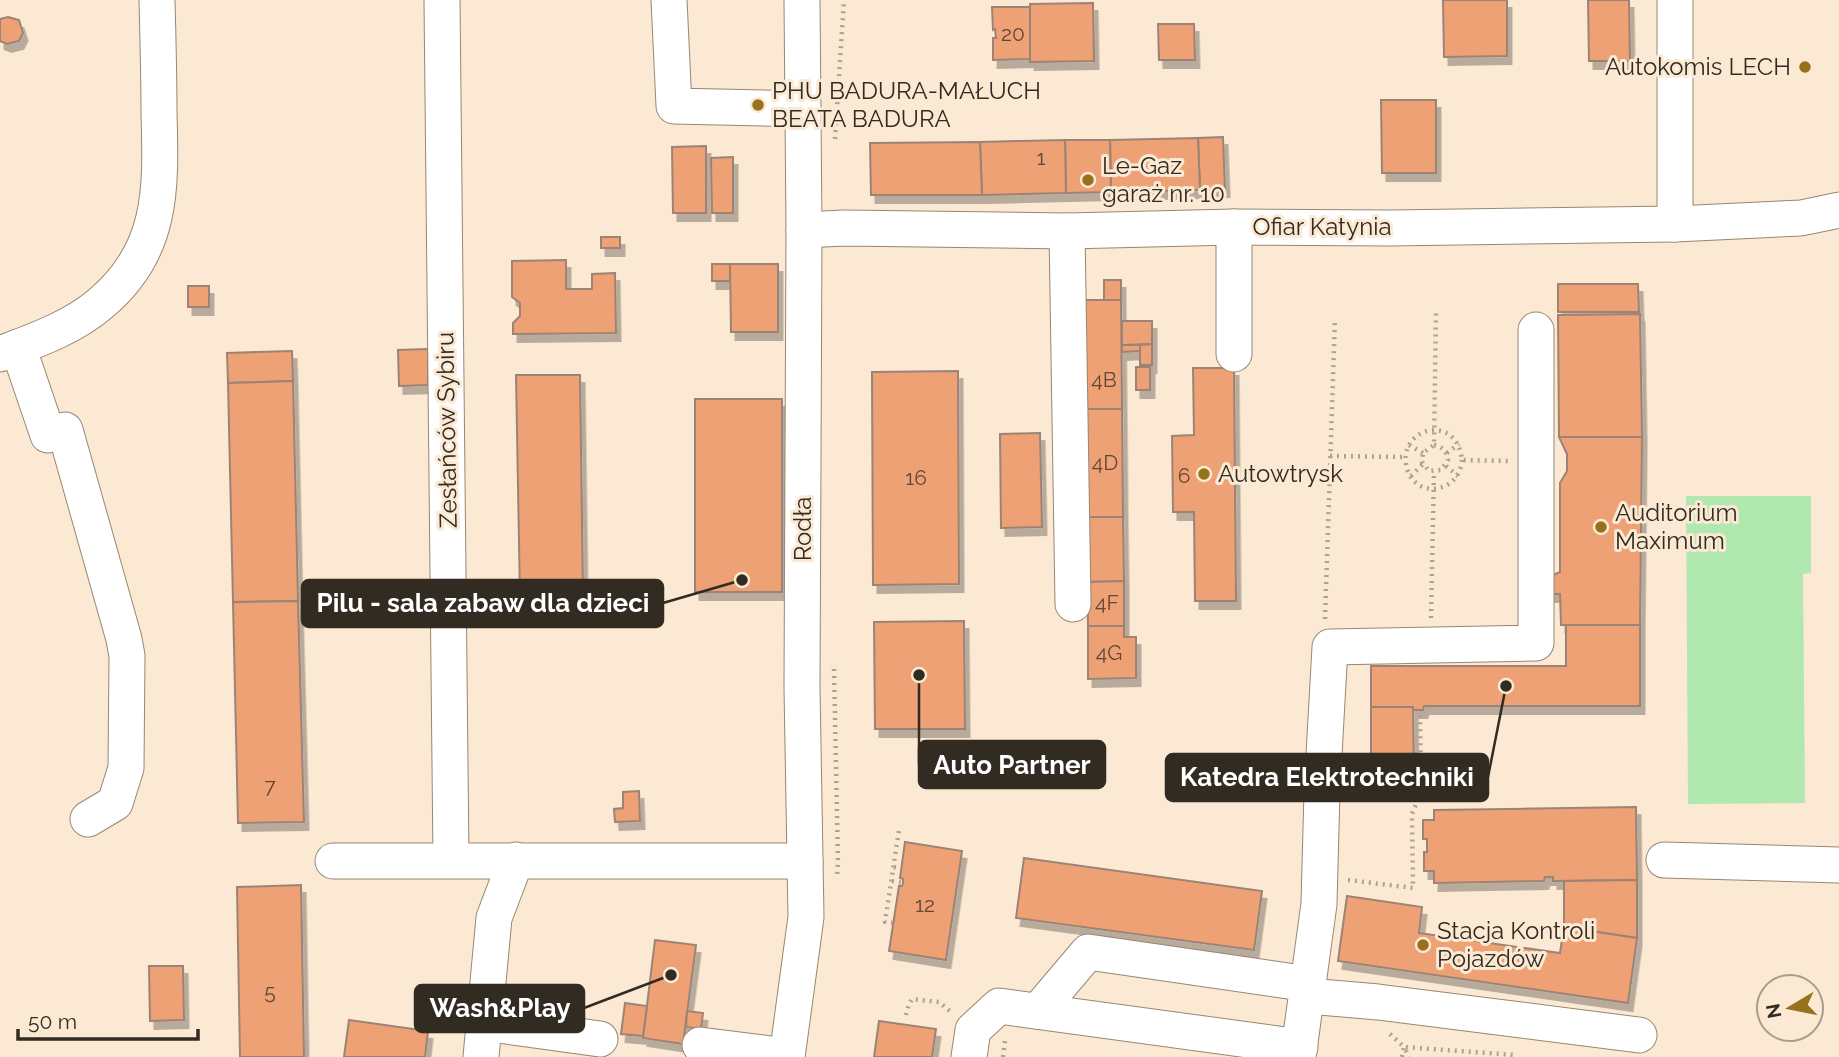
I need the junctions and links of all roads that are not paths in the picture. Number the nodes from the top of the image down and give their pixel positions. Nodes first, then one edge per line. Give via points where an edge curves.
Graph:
1 (157, 0) edge
2 (442, 0) edge
3 (669, 0) edge
4 (802, 0) edge
5 (1675, 0) edge
6 (803, 109) junction
7 (1839, 210) edge
8 (1675, 224) junction
9 (1234, 227) junction
10 (804, 230) junction
11 (1067, 230) junction
12 (1536, 330) dead end
13 (9, 350) edge
14 (1234, 354) dead end
15 (1073, 604) dead end
16 (88, 819) dead end
17 (452, 860) junction
18 (516, 860) junction
19 (1664, 860) dead end
20 (332, 861) dead end
21 (805, 862) junction
22 (1839, 865) edge
23 (1309, 990) junction
24 (1038, 1011) junction
25 (1639, 1035) dead end
26 (600, 1039) dead end
27 (483, 1040) edge
28 (699, 1045) dead end
29 (1299, 1052) edge
30 (787, 1057) edge
31 (969, 1057) edge

1 - 13 street via 159,196 145,245 118,287 100,304 78,320
2 - 17 street, Zesłańców Sybiru
3 - 6 street via 674,106
4 - 6 street, Rodła
5 - 8 street via 1688,101
6 - 10 street, Rodła
7 - 8 street, Ofiar Katynia via 1801,218
8 - 9 street, Ofiar Katynia
9 - 11 street, Ofiar Katynia
9 - 14 street
10 - 11 street, Ofiar Katynia
10 - 21 street, Rodła
11 - 15 street
12 - 23 street via 1536,643 1330,647 1319,904
13 - 16 street via 48,435 65,430 127,656 126,768 115,803
17 - 18 street
17 - 20 street
18 - 21 street
18 - 27 street via 494,918
19 - 22 street
21 - 30 street, Rodła via 806,917
23 - 24 street via 1088,952
23 - 25 street via 1356,1001
23 - 29 street
24 - 29 street
24 - 31 street via 999,1006 973,1030
26 - 27 street
28 - 30 street

